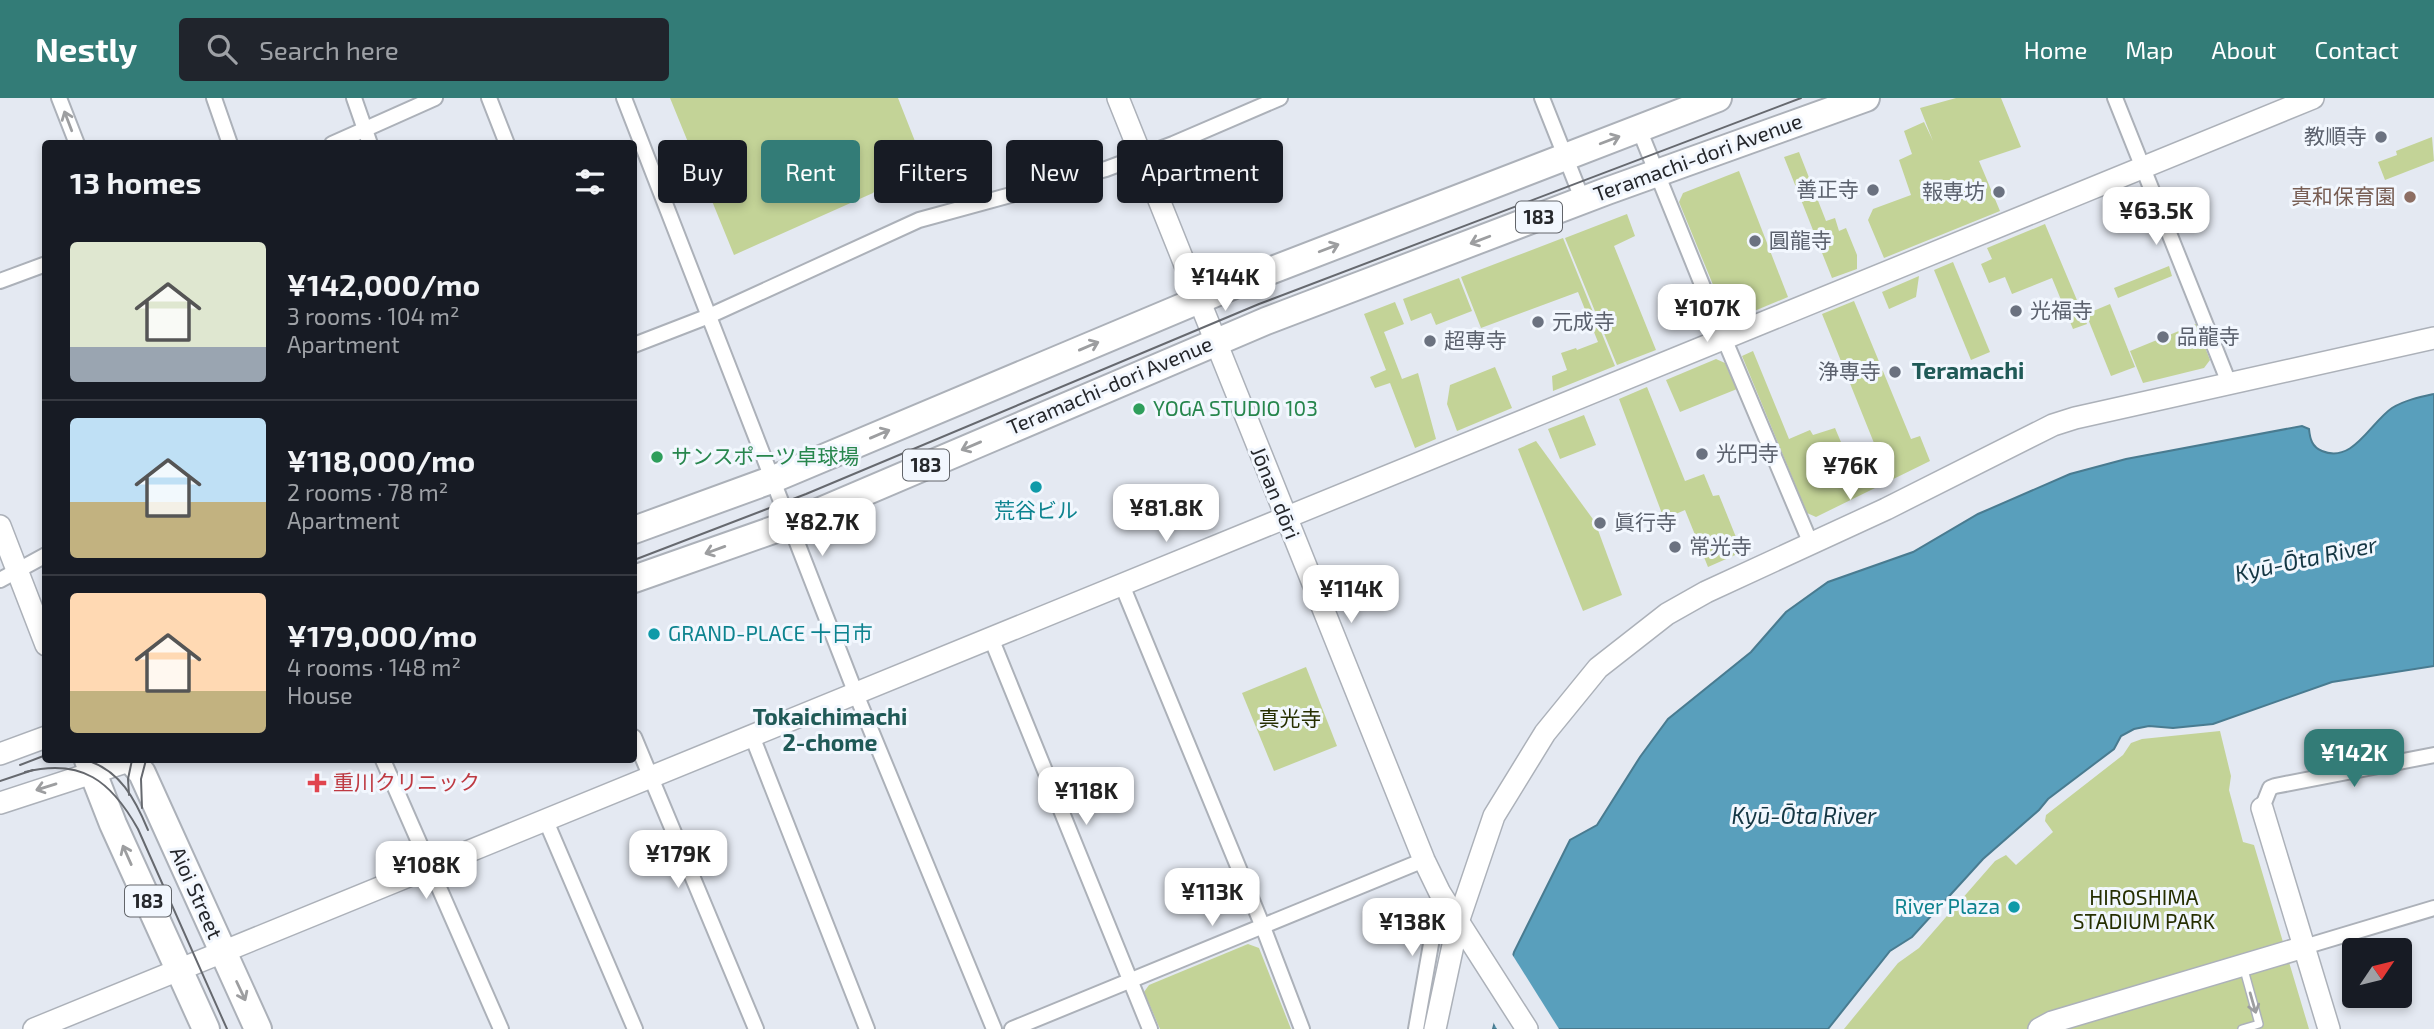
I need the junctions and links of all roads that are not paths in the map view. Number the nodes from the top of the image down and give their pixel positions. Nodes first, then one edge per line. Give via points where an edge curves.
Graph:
1 (59, 98) edge
2 (214, 98) edge
3 (354, 98) edge
4 (435, 98) edge
5 (489, 98) edge
6 (624, 98) edge
7 (1118, 98) edge
8 (1280, 98) edge
9 (1542, 98) edge
10 (1866, 98) edge
11 (2115, 98) edge
12 (2313, 98) edge
13 (1707, 100) edge
14 (365, 129) junction
15 (1639, 129) junction
16 (75, 140) edge
17 (229, 140) edge
18 (341, 140) edge
19 (369, 140) edge
20 (505, 140) edge
21 (1135, 140) edge
22 (1179, 140) edge
23 (1566, 157) junction
24 (1117, 165) edge
25 (2143, 167) junction
26 (1656, 173) junction
27 (1583, 201) junction
28 (1159, 203) edge
29 (42, 265) edge
30 (0, 281) edge
31 (1197, 300) junction
32 (709, 316) junction
33 (1724, 338) junction
34 (2434, 338) edge
35 (1214, 342) junction
36 (637, 344) edge
37 (2229, 383) junction
38 (771, 480) junction
39 (1285, 518) junction
40 (790, 524) junction
41 (0, 526) edge
42 (637, 529) edge
43 (1811, 544) junction
44 (42, 557) edge
45 (8, 576) edge
46 (637, 578) edge
47 (1122, 585) junction
48 (42, 638) edge
49 (991, 638) junction
50 (856, 694) junction
51 (752, 736) junction
52 (42, 738) edge
53 (637, 745) edge
54 (0, 754) edge
55 (2434, 755) edge
56 (111, 763) edge
57 (134, 763) edge
58 (384, 763) edge
59 (90, 766) edge
60 (650, 778) junction
61 (0, 803) edge
62 (2262, 808) joint
63 (546, 821) junction
64 (1424, 860) junction
65 (430, 868) junction
66 (1440, 893) junction
67 (2434, 908) edge
68 (1458, 922) junction
69 (1262, 927) junction
70 (2304, 947) junction
71 (223, 953) junction
72 (2243, 966) junction
73 (179, 970) junction
74 (1129, 980) junction
75 (34, 1029) edge
76 (206, 1029) edge
77 (258, 1029) edge
78 (501, 1029) edge
79 (635, 1029) edge
80 (756, 1029) edge
81 (867, 1029) edge
82 (994, 1029) edge
83 (1012, 1029) edge
84 (1150, 1029) edge
85 (1301, 1029) edge
86 (1416, 1029) edge
87 (1435, 1029) edge
88 (1527, 1029) edge
89 (2039, 1029) edge
90 (2242, 1029) edge
91 (2329, 1029) edge

16 -> 1 street
2 - 17 street
3 - 14 street
4 - 14 street
5 - 20 street
6 - 32 street
7 - 21 street, Jōnan dōri
8 - 22 street
9 - 23 street
10 - 26 highway, Teramachi-dori Avenue / 183
11 - 25 street
12 - 25 street
13 - 15 highway, 183
14 - 18 street
14 - 19 street
23 -> 15 highway, 183
15 - 26 street
23 - 27 street
31 -> 23 highway, 183
24 - 32 street via 919,220
25 - 33 street
25 - 37 street
26 - 27 highway, Teramachi-dori Avenue / 183
26 - 33 street
27 -> 35 highway, Teramachi-dori Avenue / 183
28 - 31 street, Jōnan dōri
29 - 30 street
31 - 35 street, Jōnan dōri
38 -> 31 highway, 183
32 - 36 street
32 - 38 street
33 - 39 street
33 - 43 street
34 - 37 street
35 - 39 street, Jōnan dōri
35 -> 40 highway, Teramachi-dori Avenue / 183
37 - 43 street via 2053,425
38 - 40 street
38 - 42 highway, 183
39 - 47 street
39 - 64 street, Jōnan dōri
40 -> 46 highway, Teramachi-dori Avenue / 183
40 - 50 street
41 - 45 street
43 - 68 street via 1667,614 1598,667 1545,733 1494,816
44 - 45 street
45 - 48 street
47 - 49 street
47 - 69 street
49 - 50 street
49 - 74 street
50 - 51 street
50 - 82 street
51 - 60 street
51 - 81 street
52 - 54 street
53 - 60 street
55 - 62 street via 2275,786
56 - 59 street
57 - 71 highway, Aioi Street / 183
58 - 65 street
59 -> 61 street
73 -> 59 highway, 183
60 - 63 street
60 - 80 street
62 - 70 street
63 - 65 street
63 - 79 street
64 - 66 street, Jōnan dōri
64 - 69 street
65 - 71 street
65 - 78 street
66 - 68 street, Jōnan dōri
66 - 86 street
67 - 70 street
68 - 87 street
68 - 88 street, Jōnan dōri
69 - 74 street
69 - 85 street
70 - 72 street
70 - 91 street
71 - 73 street
71 -> 77 highway, Aioi Street / 183
72 - 89 street
72 -> 90 lane via 2259,1024
73 - 75 street
73 - 76 highway, 183
74 - 83 street
74 - 84 street

